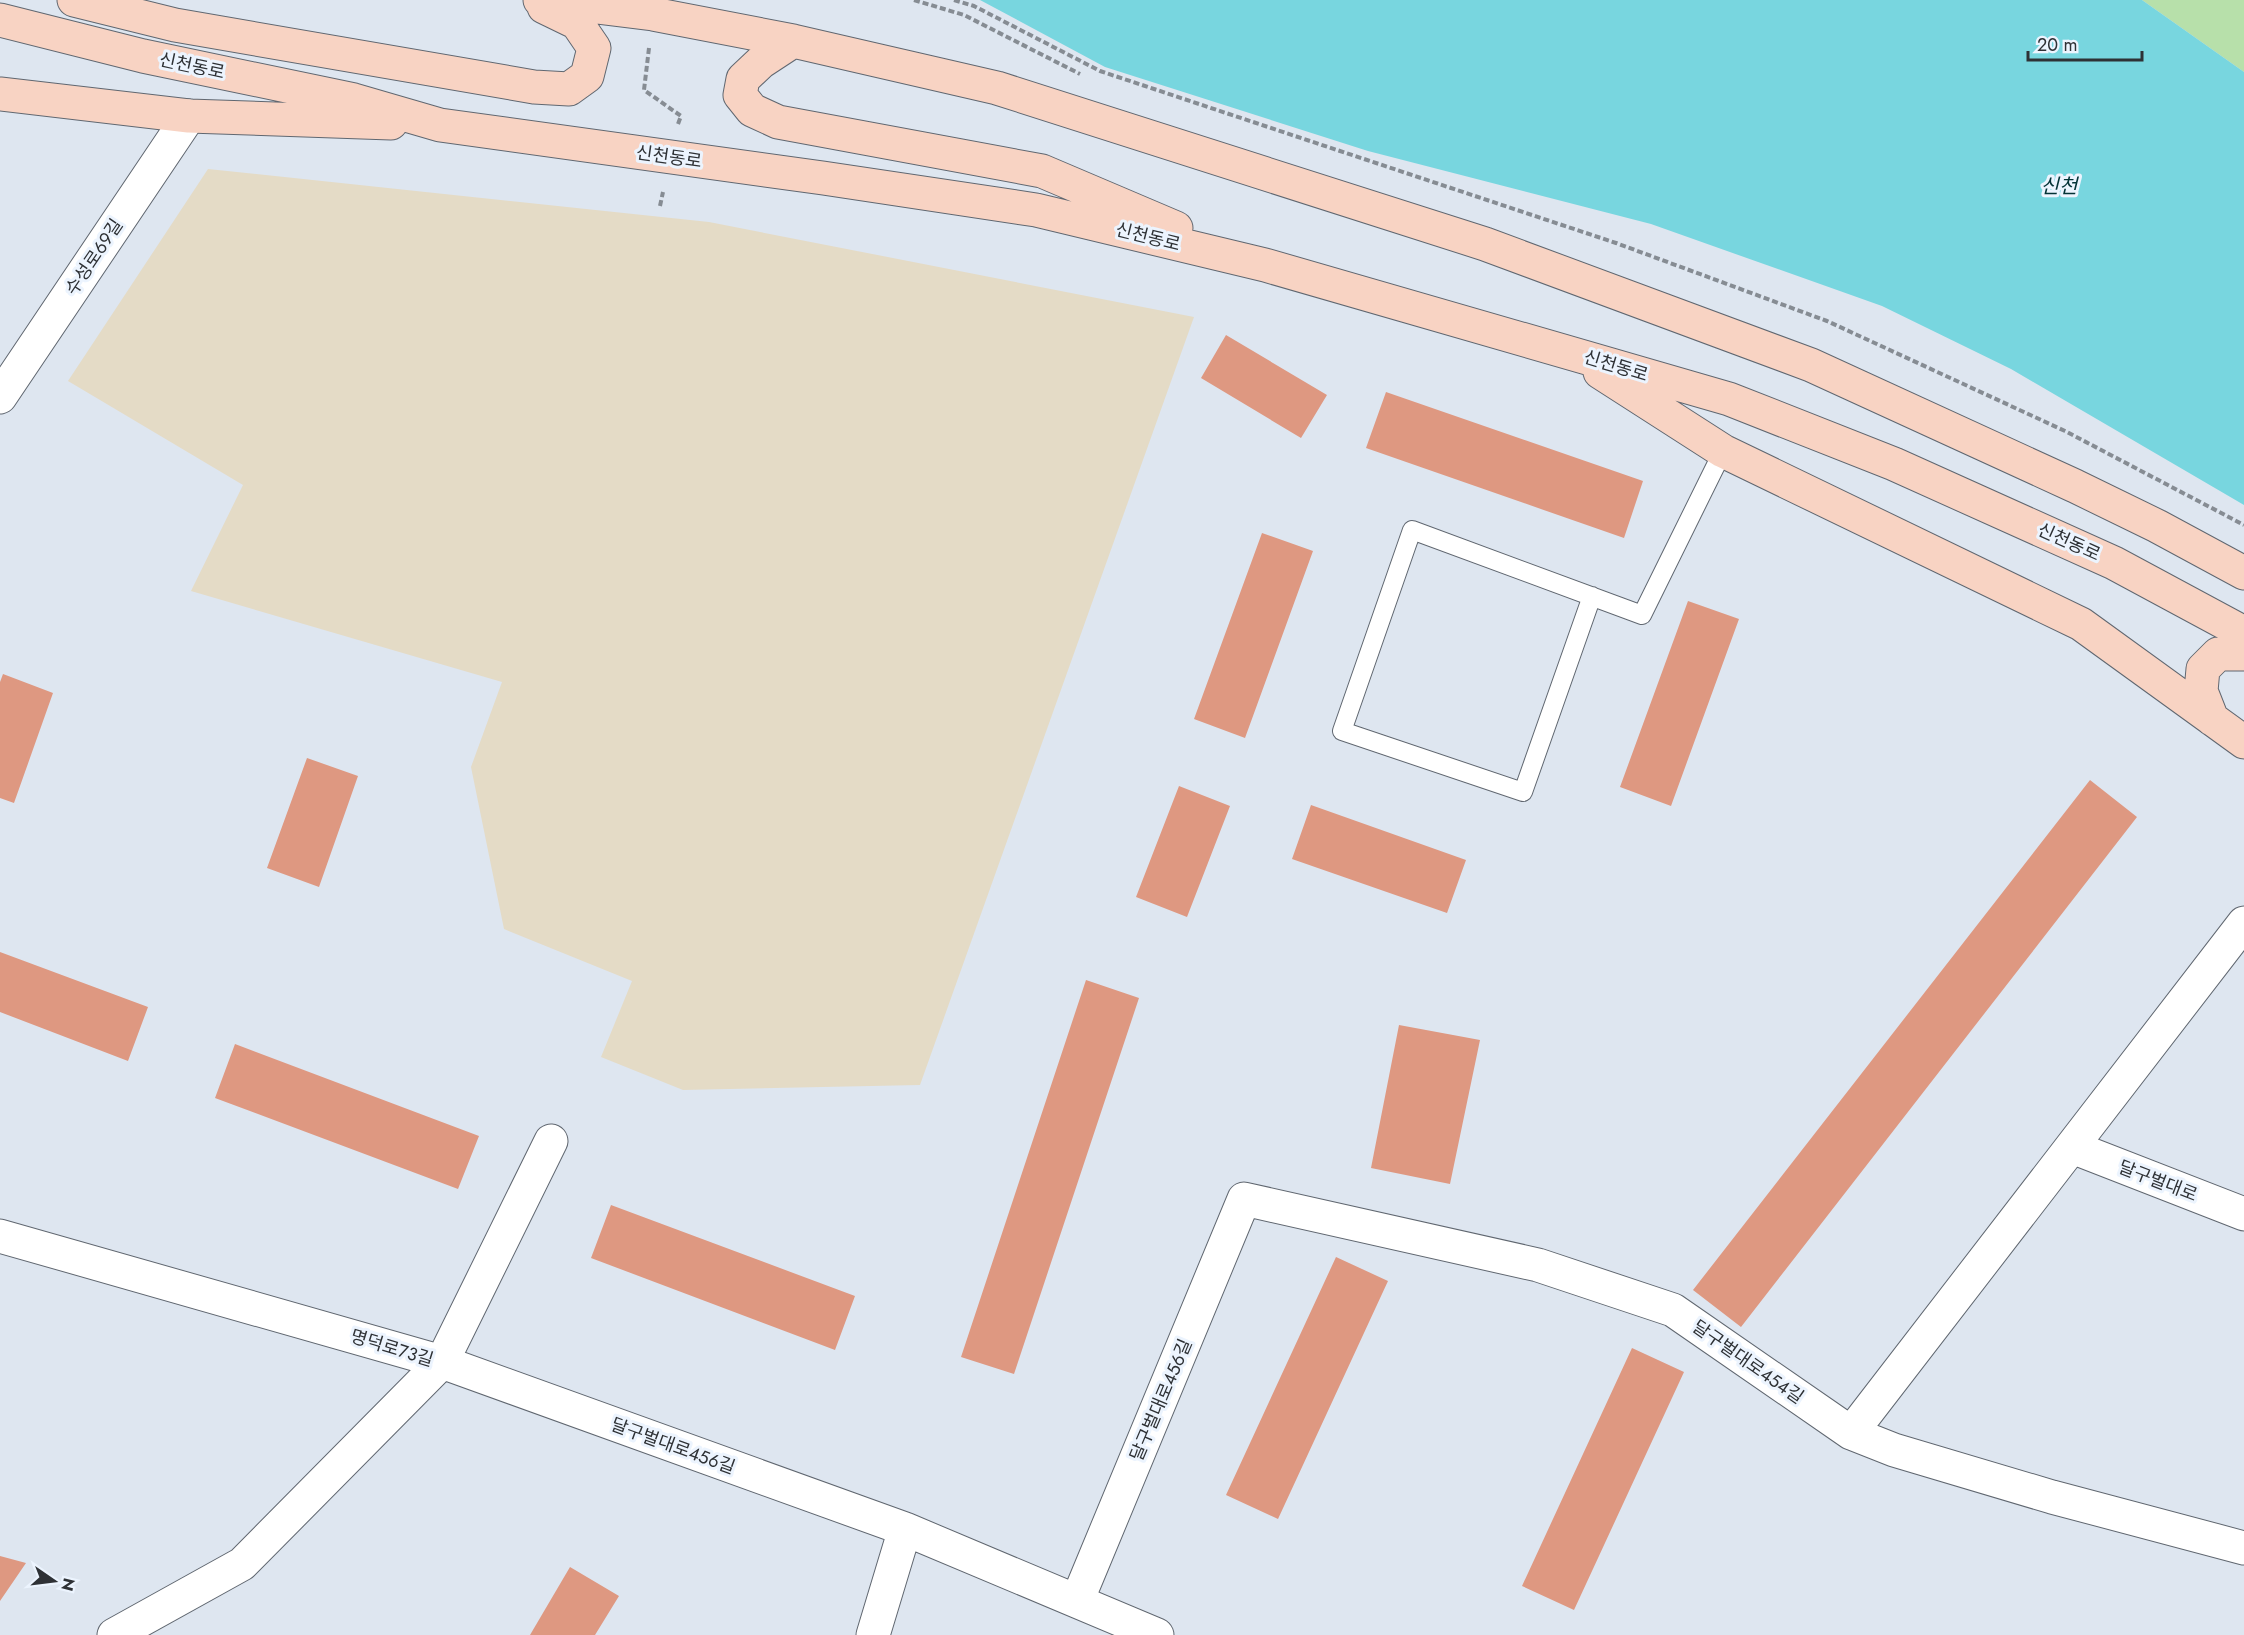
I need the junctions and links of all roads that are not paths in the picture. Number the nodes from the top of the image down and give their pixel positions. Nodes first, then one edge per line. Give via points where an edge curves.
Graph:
1 (74, 0) edge
2 (530, 0) edge
3 (540, 0) edge
4 (0, 20) edge
5 (792, 41) junction
6 (0, 94) edge
7 (189, 116) junction
8 (440, 125) junction
9 (1265, 265) junction
10 (1570, 352) junction
11 (0, 397) edge
12 (1723, 451) junction
13 (2244, 573) edge
14 (1592, 596) junction
15 (2244, 633) edge
16 (2244, 654) edge
17 (2212, 719) junction
18 (2244, 742) edge
19 (2244, 923) edge
20 (551, 1141) dead end
21 (2072, 1147) junction
22 (1245, 1198) joint
23 (2244, 1214) edge
24 (0, 1236) edge
25 (442, 1362) junction
26 (1851, 1432) junction
27 (905, 1529) junction
28 (2244, 1548) edge
29 (1077, 1601) junction
30 (114, 1635) edge
31 (873, 1635) edge
32 (1157, 1635) edge

1 - 2 main road via 175,25 522,85 569,89 587,76 594,48 577,23
3 - 5 main road via 653,14
4 - 8 main road, 신천동로 via 143,56 354,100
5 - 9 main road via 743,79 740,95 752,110 778,122 1042,171
5 - 13 main road via 997,88 1485,244 1810,365 2075,486
6 - 7 main road
7 - 8 main road
7 - 11 street, 수성로69길
8 - 9 main road, 신천동로 via 1036,210
9 - 10 main road, 신천동로
10 - 12 main road
10 - 15 main road, 신천동로 via 1729,399 1894,464 2114,563
12 - 14 lane via 1642,615
12 - 17 main road via 2081,624
14 - 14 lane via 1413,530 1342,731 1523,792
16 - 17 main road via 2217,654 2203,669 2200,691
17 - 18 main road
19 - 21 street
20 - 25 street
21 - 23 street, 달구벌대로
21 - 26 street
22 - 26 street, 달구벌대로454길 via 1538,1265 1673,1310
22 - 29 street, 달구벌대로456길
24 - 25 street, 명덕로73길
25 - 27 street, 달구벌대로456길
25 - 30 street, 명덕로73길 via 242,1564
26 - 28 street, 달구벌대로454길 via 1894,1450 2052,1497
27 - 29 street, 달구벌대로456길
27 - 31 street
29 - 32 street, 달구벌대로456길

